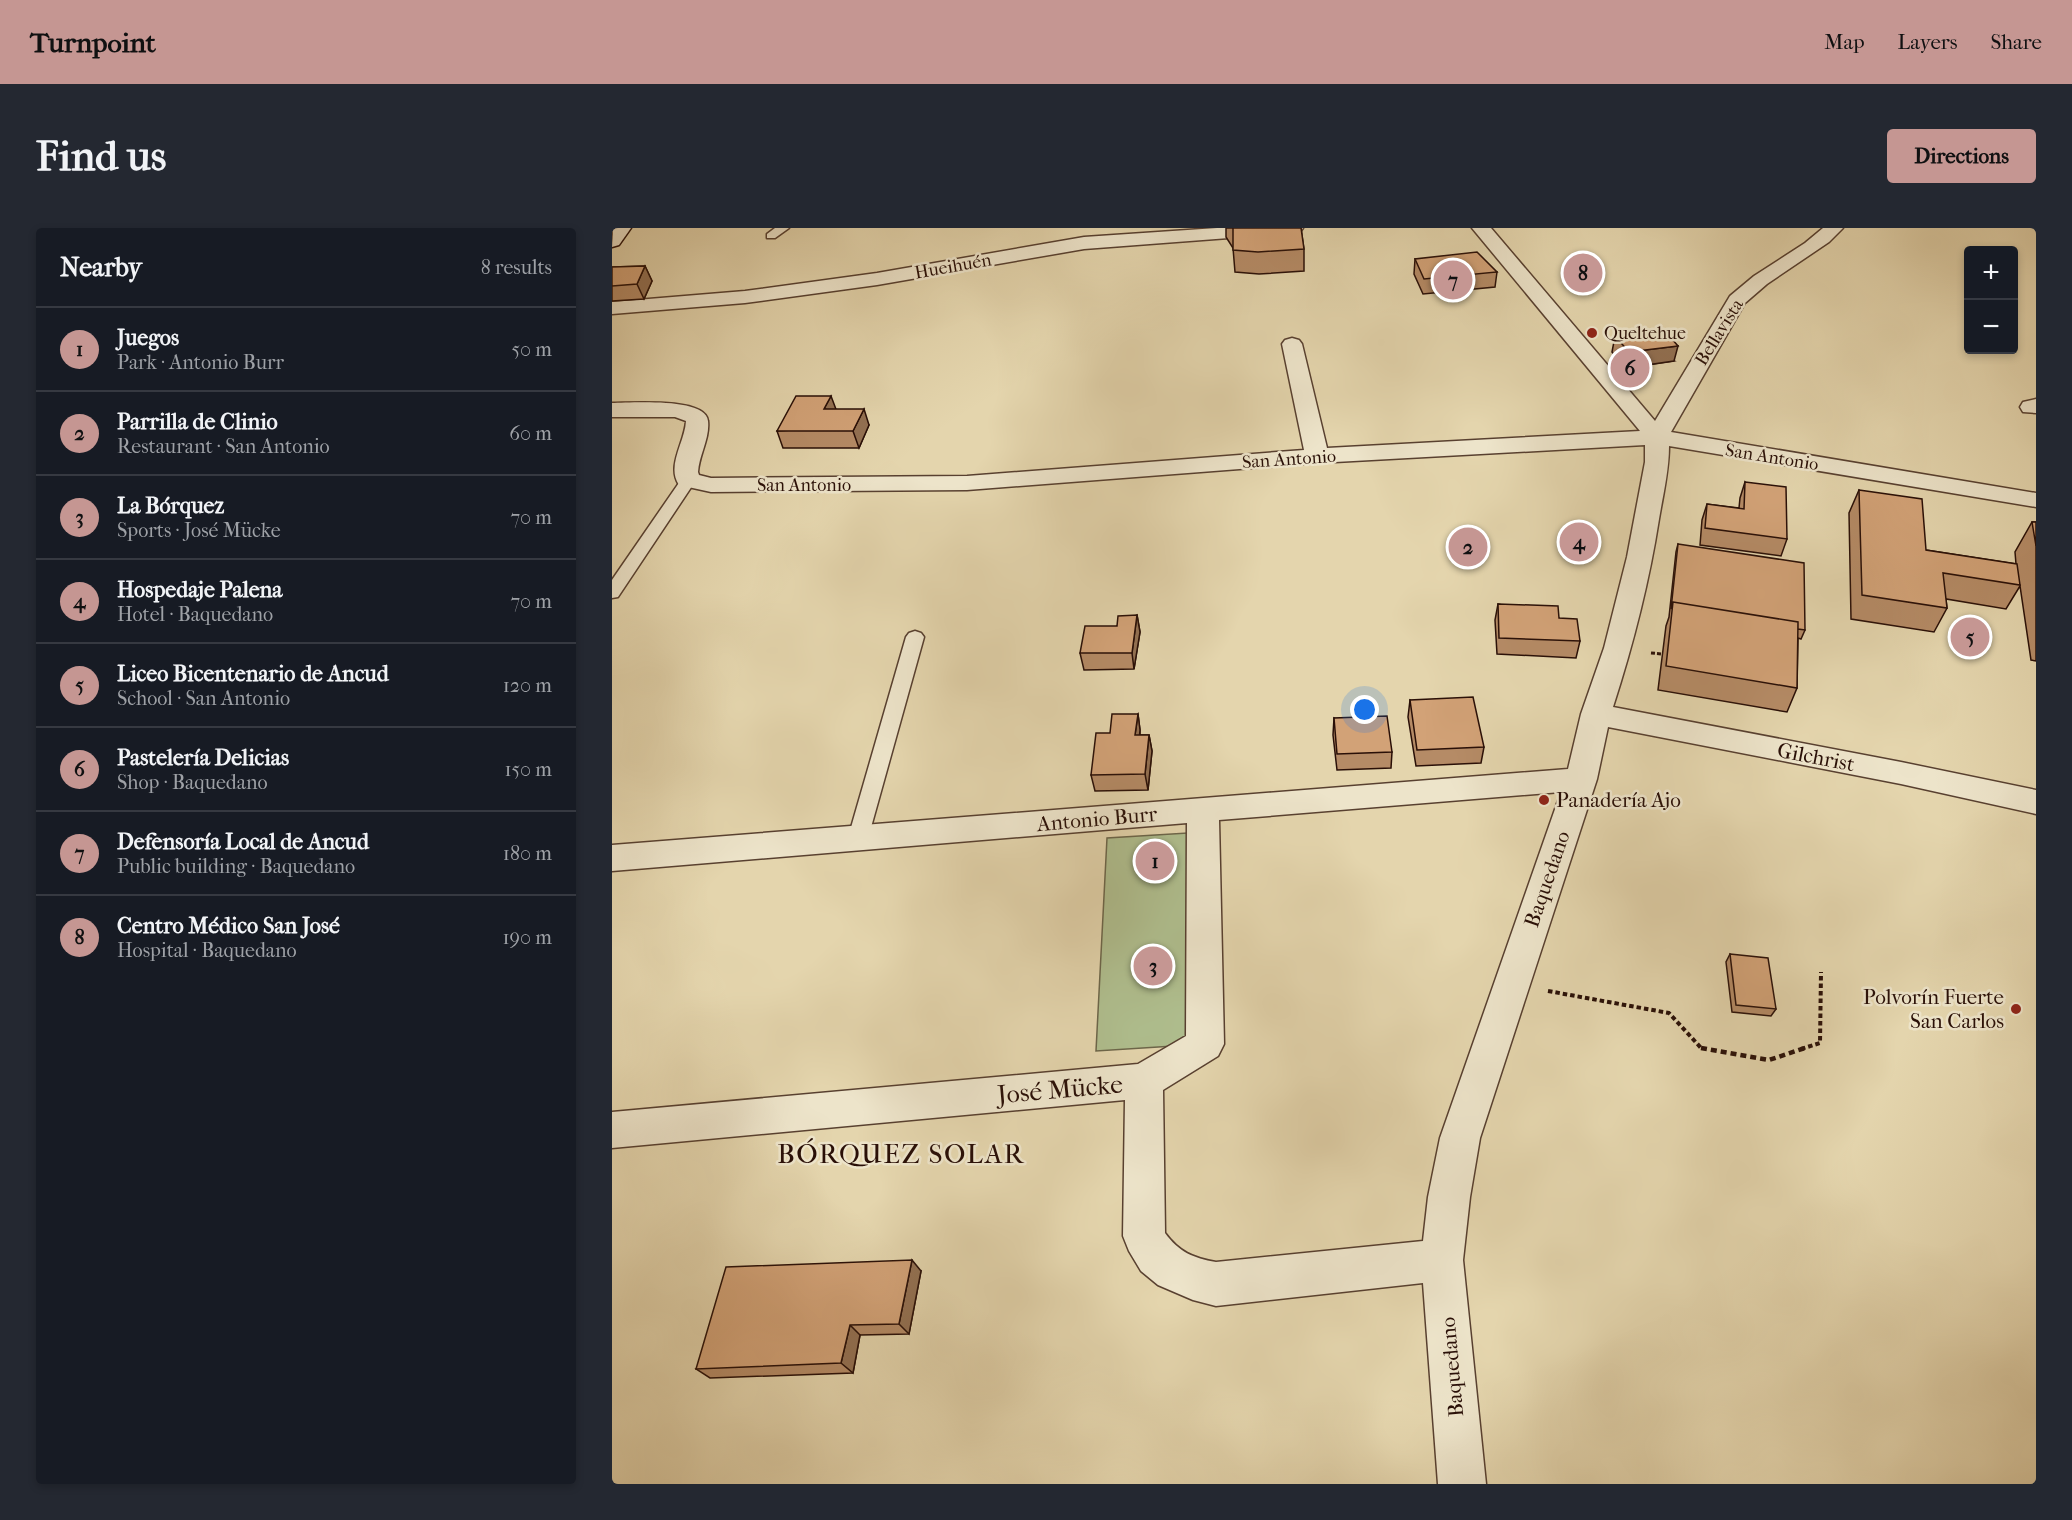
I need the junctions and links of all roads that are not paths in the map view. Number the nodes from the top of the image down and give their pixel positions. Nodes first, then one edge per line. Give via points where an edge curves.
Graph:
1 (622, 228) edge
2 (783, 228) edge
3 (1294, 228) edge
4 (1481, 228) edge
5 (1834, 228) edge
6 (771, 236) dead end
7 (612, 241) edge
8 (612, 309) edge
9 (1292, 344) dead end
10 (612, 410) edge
11 (1657, 437) junction
12 (1317, 456) junction
13 (688, 480) junction
14 (2036, 500) edge
15 (612, 593) edge
16 (915, 637) dead end
17 (1596, 714) junction
18 (1581, 779) junction
19 (2036, 802) edge
20 (1203, 811) junction
21 (858, 838) junction
22 (612, 858) edge
23 (1144, 1081) junction
24 (612, 1131) edge
25 (1442, 1260) junction
26 (1462, 1484) edge

1 - 7 street
2 - 6 lane
3 - 8 street, Hueihuén via 1084,243 877,279
4 - 11 street
5 - 11 street, Bellavista via 1752,284 1737,300
9 - 12 street
10 - 13 street via 679,410 697,418 685,470
11 - 12 street, San Antonio
11 - 14 street, San Antonio
11 - 17 street, Baquedano via 1657,462 1640,556 1618,648
12 - 13 street, San Antonio via 967,483 711,485
13 - 15 lane
16 - 21 lane
17 - 18 street, Baquedano
17 - 19 street, Gilchrist
18 - 20 street, Antonio Burr
18 - 25 street, Baquedano via 1460,1138
20 - 21 street, Antonio Burr
20 - 23 street via 1206,1044
21 - 22 street, Antonio Burr
23 - 24 street, José Mücke
23 - 25 street, José Mücke via 1144,1236 1157,1260 1173,1270 1195,1281 1216,1284
25 - 26 street, Baquedano

